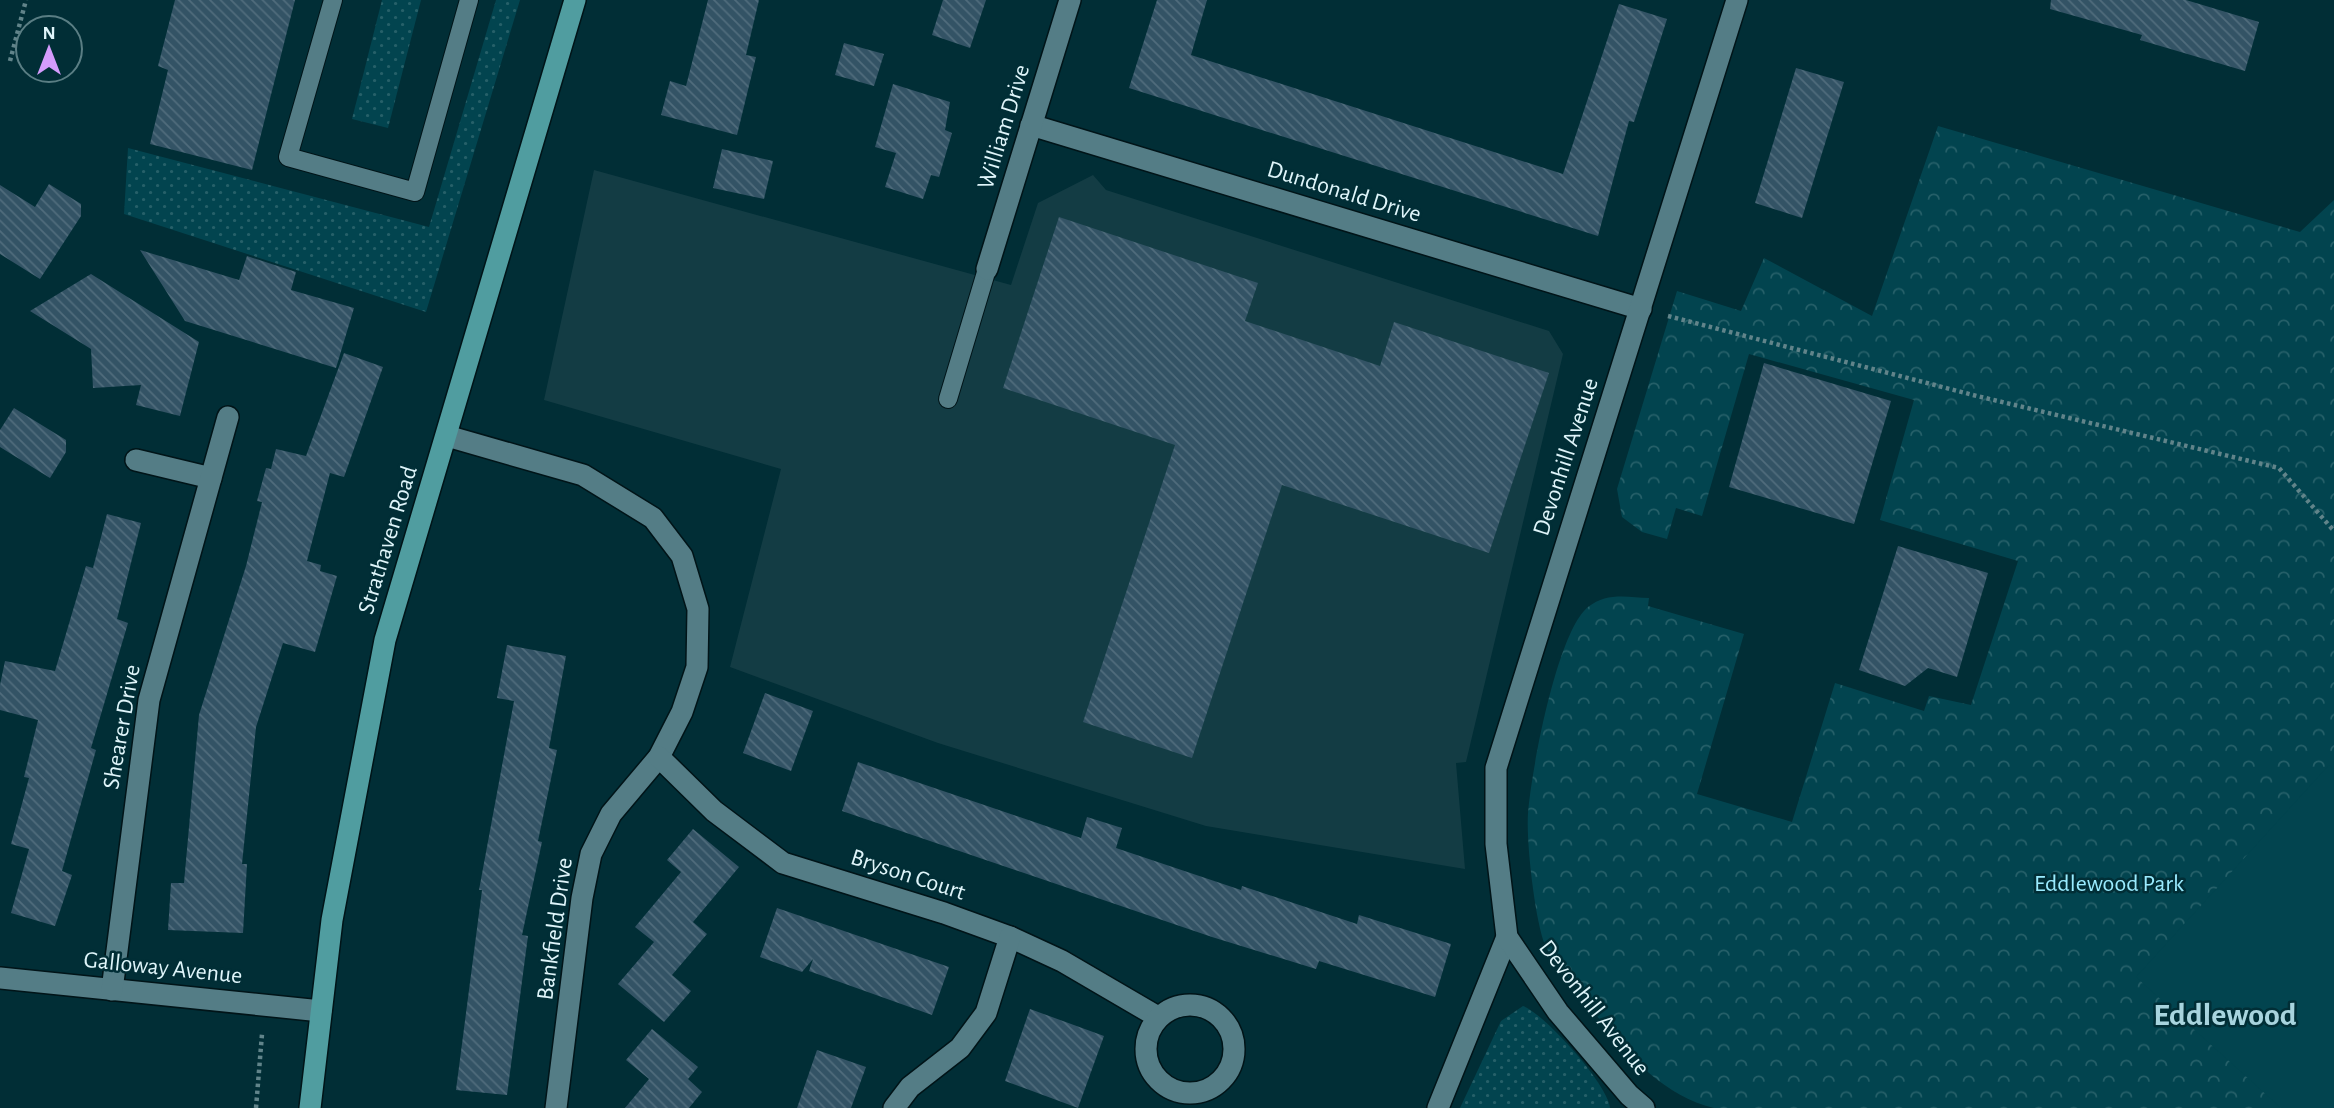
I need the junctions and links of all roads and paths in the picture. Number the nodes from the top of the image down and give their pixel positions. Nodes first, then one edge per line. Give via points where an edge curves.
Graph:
1 (26, 0) edge
2 (333, 0) edge
3 (469, 0) edge
4 (575, 0) edge
5 (1070, 0) edge
6 (1737, 0) edge
7 (10, 61) dead end
8 (1031, 125) junction
9 (987, 269) joint
10 (1640, 309) junction
11 (948, 399) dead end
12 (228, 417) dead end
13 (447, 436) junction
14 (136, 460) dead end
15 (211, 478) junction
16 (2334, 531) edge
17 (659, 757) junction
18 (1010, 937) junction
19 (1507, 937) junction
20 (0, 978) edge
21 (112, 990) junction
22 (264, 1005) junction
23 (321, 1011) junction
24 (1158, 1017) junction
25 (256, 1108) edge
26 (310, 1108) edge
27 (555, 1108) edge
28 (894, 1108) edge
29 (1438, 1108) edge
30 (1644, 1108) edge

1 - 7 path
2 - 3 lane via 288,157 415,192
4 - 13 main road, Strathaven Road
5 - 8 street, William Drive
6 - 10 street, Devonhill Avenue
8 - 9 street, William Drive
8 - 10 street, Dundonald Drive
9 - 11 lane
10 - 16 path via 2279,468
10 - 19 street, Devonhill Avenue via 1496,768 1496,844
12 - 15 street, Shearer Drive
13 - 17 street, Bankfield Drive via 583,475 653,518 682,556 698,609 697,667 682,712
13 - 23 main road, Strathaven Road via 386,640 332,920
14 - 15 street
15 - 21 street, Shearer Drive via 149,700
17 - 18 street, Bryson Court via 713,811 783,863
17 - 27 street, Bankfield Drive via 611,814 591,854
18 - 24 street, Bryson Court via 1062,961
18 - 28 street via 986,1013 960,1048 910,1087
19 - 29 street, Devonhill Avenue
19 - 30 street, Devonhill Avenue via 1558,1012
20 - 21 street, Galloway Avenue
21 - 22 street, Galloway Avenue
22 - 23 street, Galloway Avenue
22 - 25 path
23 - 26 main road, Strathaven Road
24 - 24 street via 1148,1034 1146,1054 1153,1072 1166,1086 1185,1093 1205,1090 1222,1080 1232,1063 1235,1043 1228,1024 1214,1011 1195,1004 1175,1006

